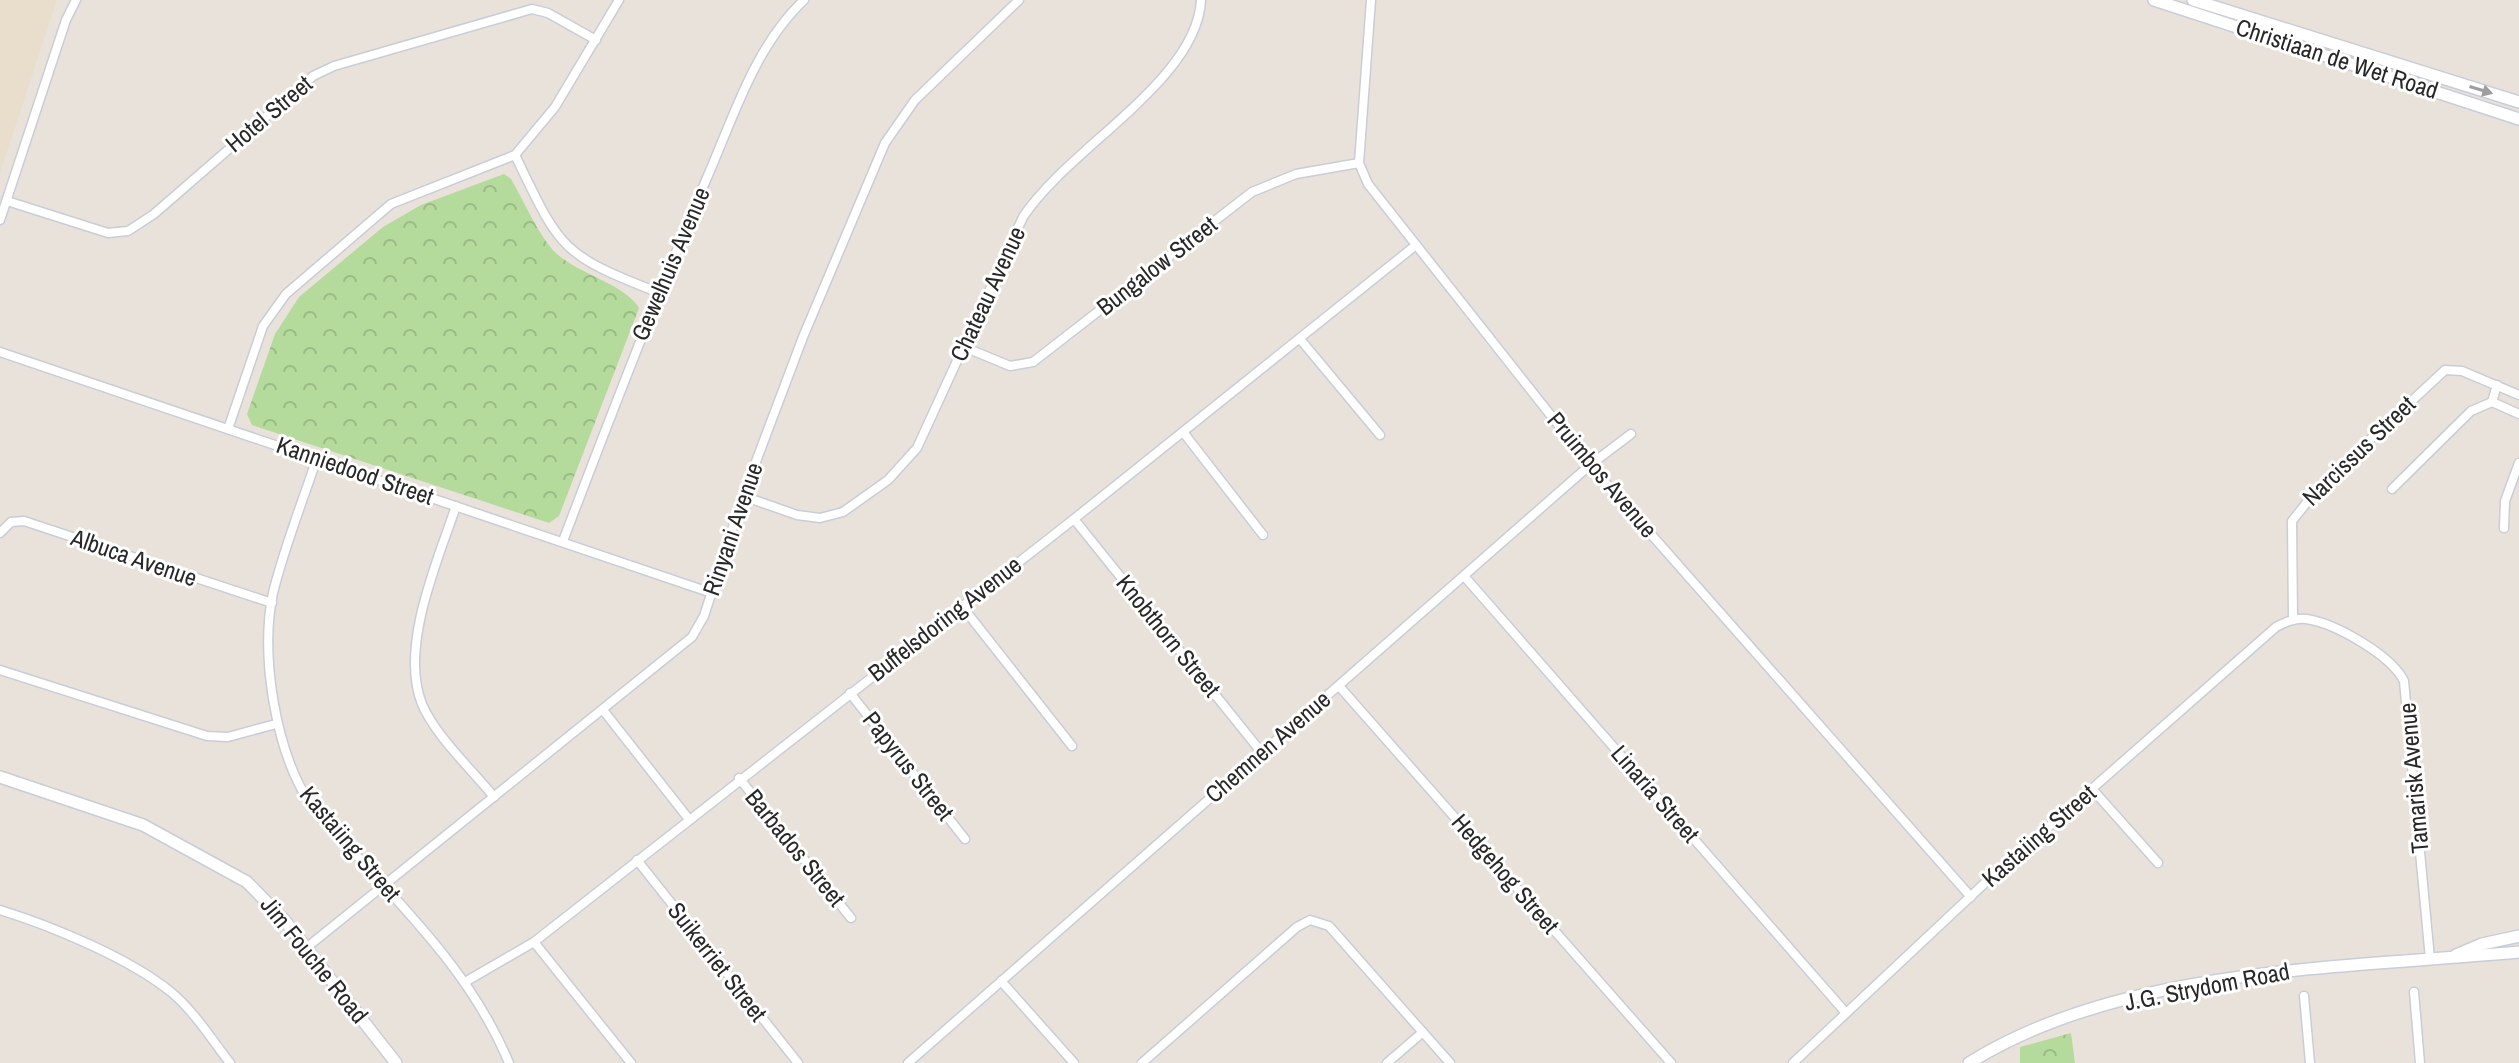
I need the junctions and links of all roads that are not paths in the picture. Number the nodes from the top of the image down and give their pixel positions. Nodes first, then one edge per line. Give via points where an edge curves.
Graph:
1 (76, 0) edge
2 (619, 0) edge
3 (804, 0) edge
4 (1019, 0) edge
5 (1201, 0) edge
6 (1371, 0) edge
7 (2154, 0) edge
8 (2193, 0) edge
9 (596, 40) junction
10 (2519, 102) edge
11 (2519, 119) edge
12 (515, 155) junction
13 (1359, 163) junction
14 (7, 201) junction
15 (0, 220) edge
16 (1416, 245) junction
17 (657, 292) junction
18 (1300, 339) junction
19 (964, 347) junction
20 (0, 352) edge
21 (2497, 385) junction
22 (2519, 395) edge
23 (2492, 402) junction
24 (2519, 414) edge
25 (228, 429) junction
26 (1183, 432) junction
27 (1631, 434) dead end
28 (1380, 435) dead end
29 (317, 458) junction
30 (2519, 463) edge
31 (1590, 465) junction
32 (2516, 478) edge
33 (2392, 489) dead end
34 (743, 496) junction
35 (456, 506) junction
36 (1074, 519) junction
37 (2504, 528) dead end
38 (0, 533) edge
39 (1263, 535) dead end
40 (563, 541) junction
41 (1464, 576) junction
42 (709, 592) junction
43 (272, 603) junction
44 (961, 605) junction
45 (2293, 619) junction
46 (0, 670) edge
47 (1339, 686) junction
48 (850, 693) junction
49 (603, 710) junction
50 (276, 724) junction
51 (1072, 746) dead end
52 (1262, 753) junction
53 (0, 777) edge
54 (739, 778) junction
55 (2093, 790) junction
56 (494, 797) junction
57 (688, 818) junction
58 (965, 839) dead end
59 (637, 860) junction
60 (2158, 863) dead end
61 (383, 885) junction
62 (1971, 897) junction
63 (0, 910) edge
64 (851, 918) dead end
65 (2519, 936) edge
66 (534, 942) junction
67 (306, 948) junction
68 (2519, 952) edge
69 (2456, 955) junction
70 (2430, 959) junction
71 (1001, 981) junction
72 (465, 982) junction
73 (2414, 992) dead end
74 (2304, 996) dead end
75 (1846, 1013) junction
76 (1423, 1032) junction
77 (230, 1063) edge
78 (396, 1063) edge
79 (509, 1063) edge
80 (631, 1063) edge
81 (798, 1063) edge
82 (908, 1063) edge
83 (1074, 1063) edge
84 (1142, 1063) edge
85 (1387, 1063) edge
86 (1450, 1063) edge
87 (1671, 1063) edge
88 (1793, 1063) edge
89 (1969, 1063) edge
90 (2310, 1063) edge
91 (2420, 1063) edge

1 - 14 street
2 - 9 street
3 - 17 street, Gewelhuis Avenue via 764,52
4 - 34 street, Rinyani Avenue via 915,100 885,143
5 - 19 street, Chateau Avenue via 1195,31 1179,60 1034,200
6 - 13 street
7 - 11 street, Christiaan de Wet Road
8 -> 10 street, Christiaan de Wet Road
9 - 12 street via 546,120
9 - 14 street, Hotel Street via 532,9 334,66 313,76 154,214 123,233
12 - 17 street via 563,245 587,264
12 - 25 street via 391,204 293,286 263,326
13 - 16 street, Pruimbos Avenue via 1368,184
13 - 19 street, Bungalow Street via 1296,174 1252,192 1033,362 1010,366
14 - 15 street
16 - 18 street, Buffelsdoring Avenue
16 - 31 street, Pruimbos Avenue
17 - 40 street, Gewelhuis Avenue
18 - 26 street, Buffelsdoring Avenue
18 - 28 street
19 - 34 street, Chateau Avenue via 917,448 860,503 832,516 810,518
20 - 25 street, Kanniedood Street
21 - 22 street, Narcissus Street
21 - 23 street
21 - 45 street, Narcissus Street via 2445,370 2303,504 2292,521
23 - 24 street
23 - 33 street via 2471,411
25 - 29 street, Kanniedood Street
26 - 36 street, Buffelsdoring Avenue
26 - 39 street
27 - 31 street, Chemnen Avenue
29 - 35 street, Kanniedood Street
29 - 43 street, Kastaiing Street
30 - 32 street
31 - 41 street, Chemnen Avenue
31 - 62 street, Pruimbos Avenue
32 - 37 street via 2505,501
34 - 42 street, Rinyani Avenue
35 - 40 street, Kanniedood Street
35 - 56 street via 420,619 418,686 428,715
36 - 44 street, Buffelsdoring Avenue
36 - 52 street, Knobthorn Street
38 - 43 street, Albuca Avenue via 11,522 24,521
40 - 42 street, Kanniedood Street
41 - 47 street, Chemnen Avenue
41 - 75 street, Linaria Street
42 - 49 street, Rinyani Avenue via 692,637
43 - 50 street, Kastaiing Street
44 - 48 street, Buffelsdoring Avenue
44 - 51 street
45 - 55 street, Kastaiing Street via 2276,627
45 - 70 street, Tamarisk Avenue via 2315,622 2382,654 2404,681
46 - 50 street via 207,736 228,737
47 - 52 street, Chemnen Avenue
47 - 87 street, Hedgehog Street
48 - 54 street, Buffelsdoring Avenue
48 - 58 street, Papyrus Street
49 - 56 street, Rinyani Avenue
49 - 57 street
50 - 61 street, Kastaiing Street via 309,802
52 - 71 street, Chemnen Avenue
53 - 67 street, Jim Fouche Road via 143,825 211,860 258,891
54 - 57 street, Buffelsdoring Avenue
54 - 64 street, Barbados Street
55 - 60 street
55 - 62 street, Kastaiing Street
56 - 61 street, Rinyani Avenue
57 - 59 street, Buffelsdoring Avenue
59 - 66 street, Buffelsdoring Avenue
59 - 81 street, Suikerriet Street
61 - 67 street, Rinyani Avenue
61 - 72 street, Kastaiing Street
62 - 75 street, Kastaiing Street
63 - 77 street via 52,928 161,985 183,1003
65 - 69 street, J.G. Strydom Road
66 - 72 street, Buffelsdoring Avenue
66 - 80 street
67 - 78 street, Jim Fouche Road
68 - 69 street, J.G. Strydom Road
69 - 70 street, J.G. Strydom Road
70 - 89 street, J.G. Strydom Road via 2244,976 2167,991 2044,1025
71 - 82 street, Chemnen Avenue
71 - 83 street
72 - 79 street, Kastaiing Street via 491,1021
73 - 91 street
74 - 90 street
75 - 88 street, Kastaiing Street
76 - 84 street via 1329,926 1310,920
76 - 85 street
76 - 86 street

